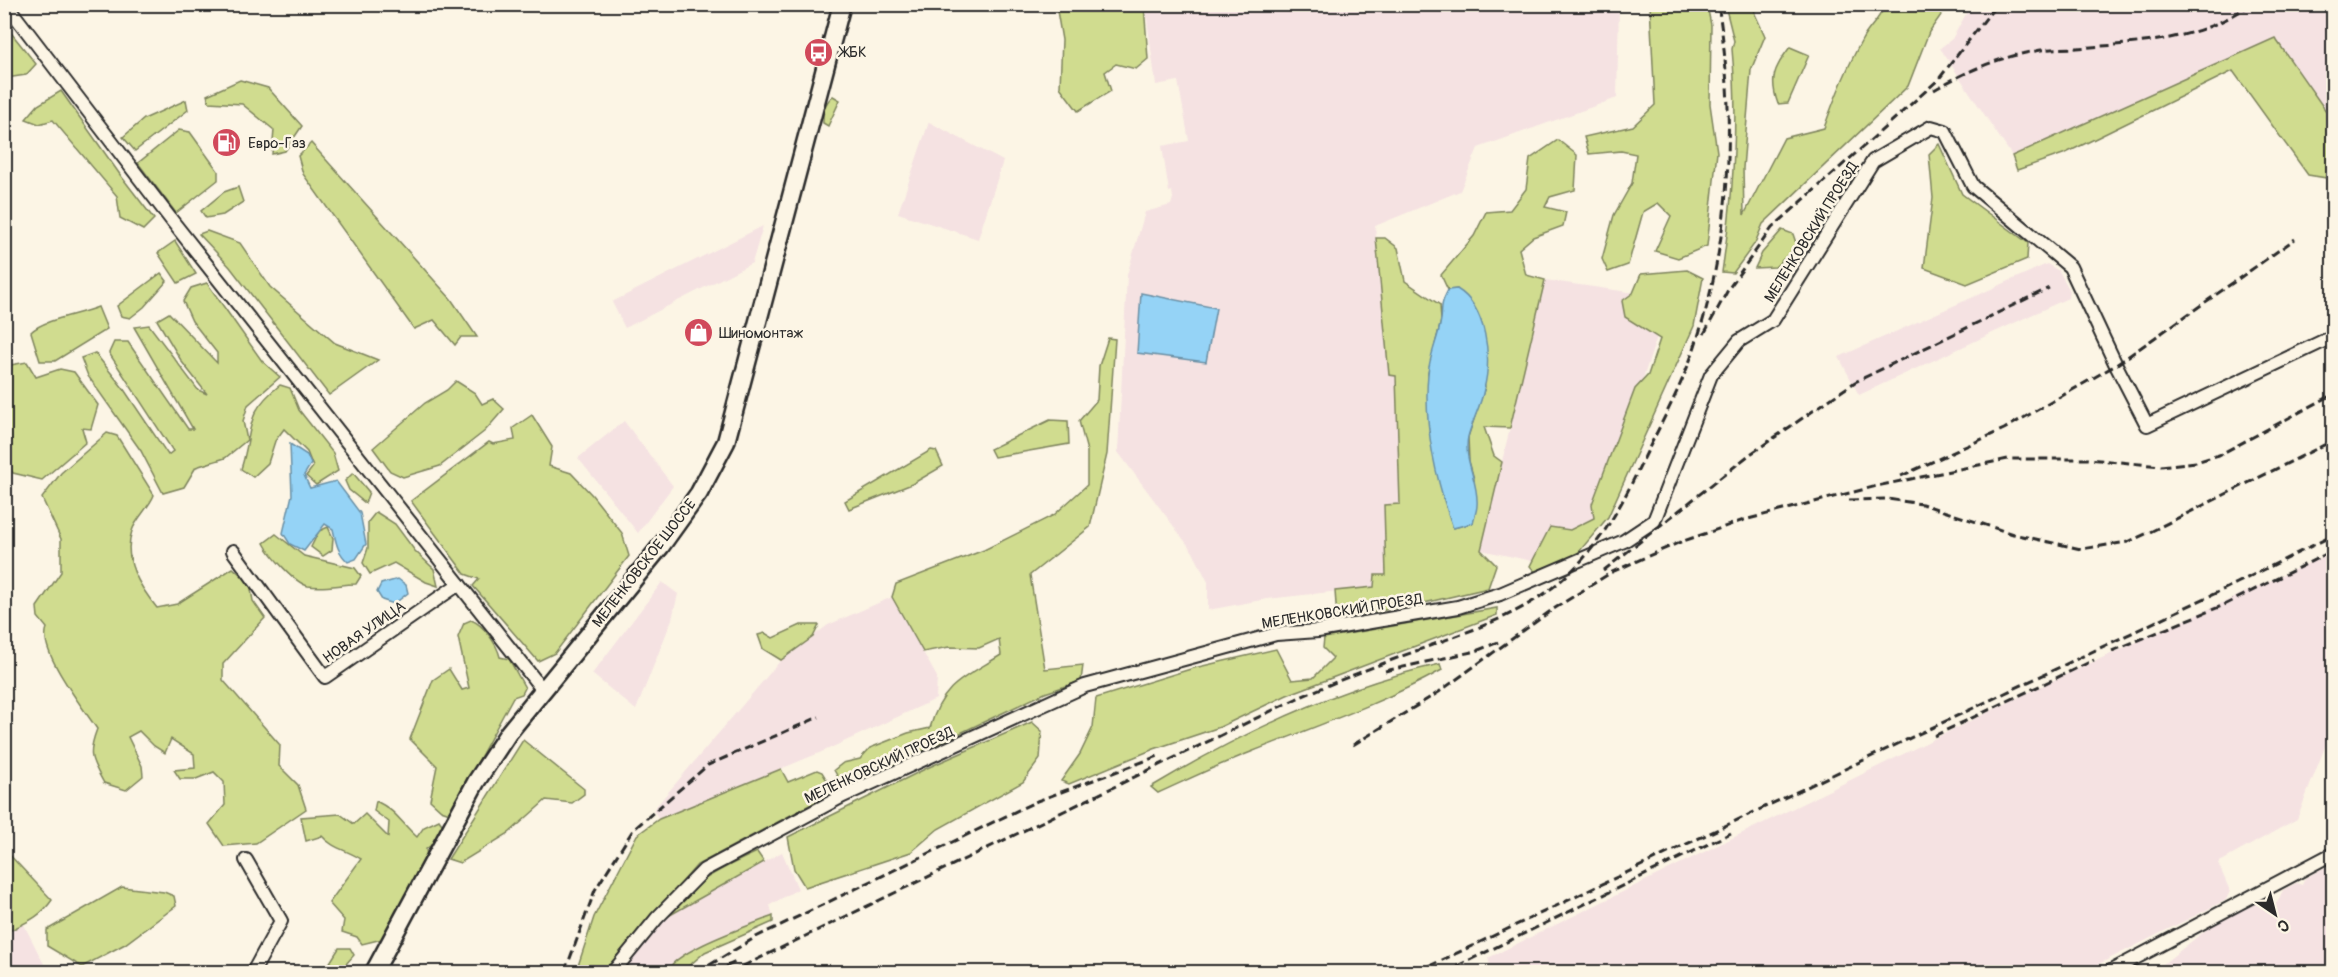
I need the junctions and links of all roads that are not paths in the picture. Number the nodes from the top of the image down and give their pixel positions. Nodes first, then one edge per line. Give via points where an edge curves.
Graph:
1 (6, 4) edge
2 (842, 4) edge
3 (2334, 336) edge
4 (233, 551) dead end
5 (459, 584) junction
6 (542, 689) junction
7 (2334, 853) edge
8 (246, 860) dead end
9 (2134, 961) junction
10 (253, 972) edge
11 (374, 972) edge
12 (613, 972) edge
13 (2109, 972) edge
14 (2118, 972) edge

1 - 5 street
2 - 6 main road, МЕЛЕНКОВСКОЕ ШОССЕ via 726,442 699,493 661,546
3 - 12 street, МЕЛЕНКОВСКИЙ ПРОЕЗД via 2147,425 2070,267 1973,186 1945,131 1931,127 1873,161 1773,320 1738,341 1711,375 1654,520 1624,540 1500,594 1458,607 1318,631 1276,634 1085,686 843,796 704,870 657,918
4 - 5 street, НОВАЯ УЛИЦА via 325,677
5 - 6 street
6 - 11 main road, МЕЛЕНКОВСКОЕ ШОССЕ via 476,782
7 - 9 street
8 - 10 street via 281,921
9 - 13 street
9 - 14 street

